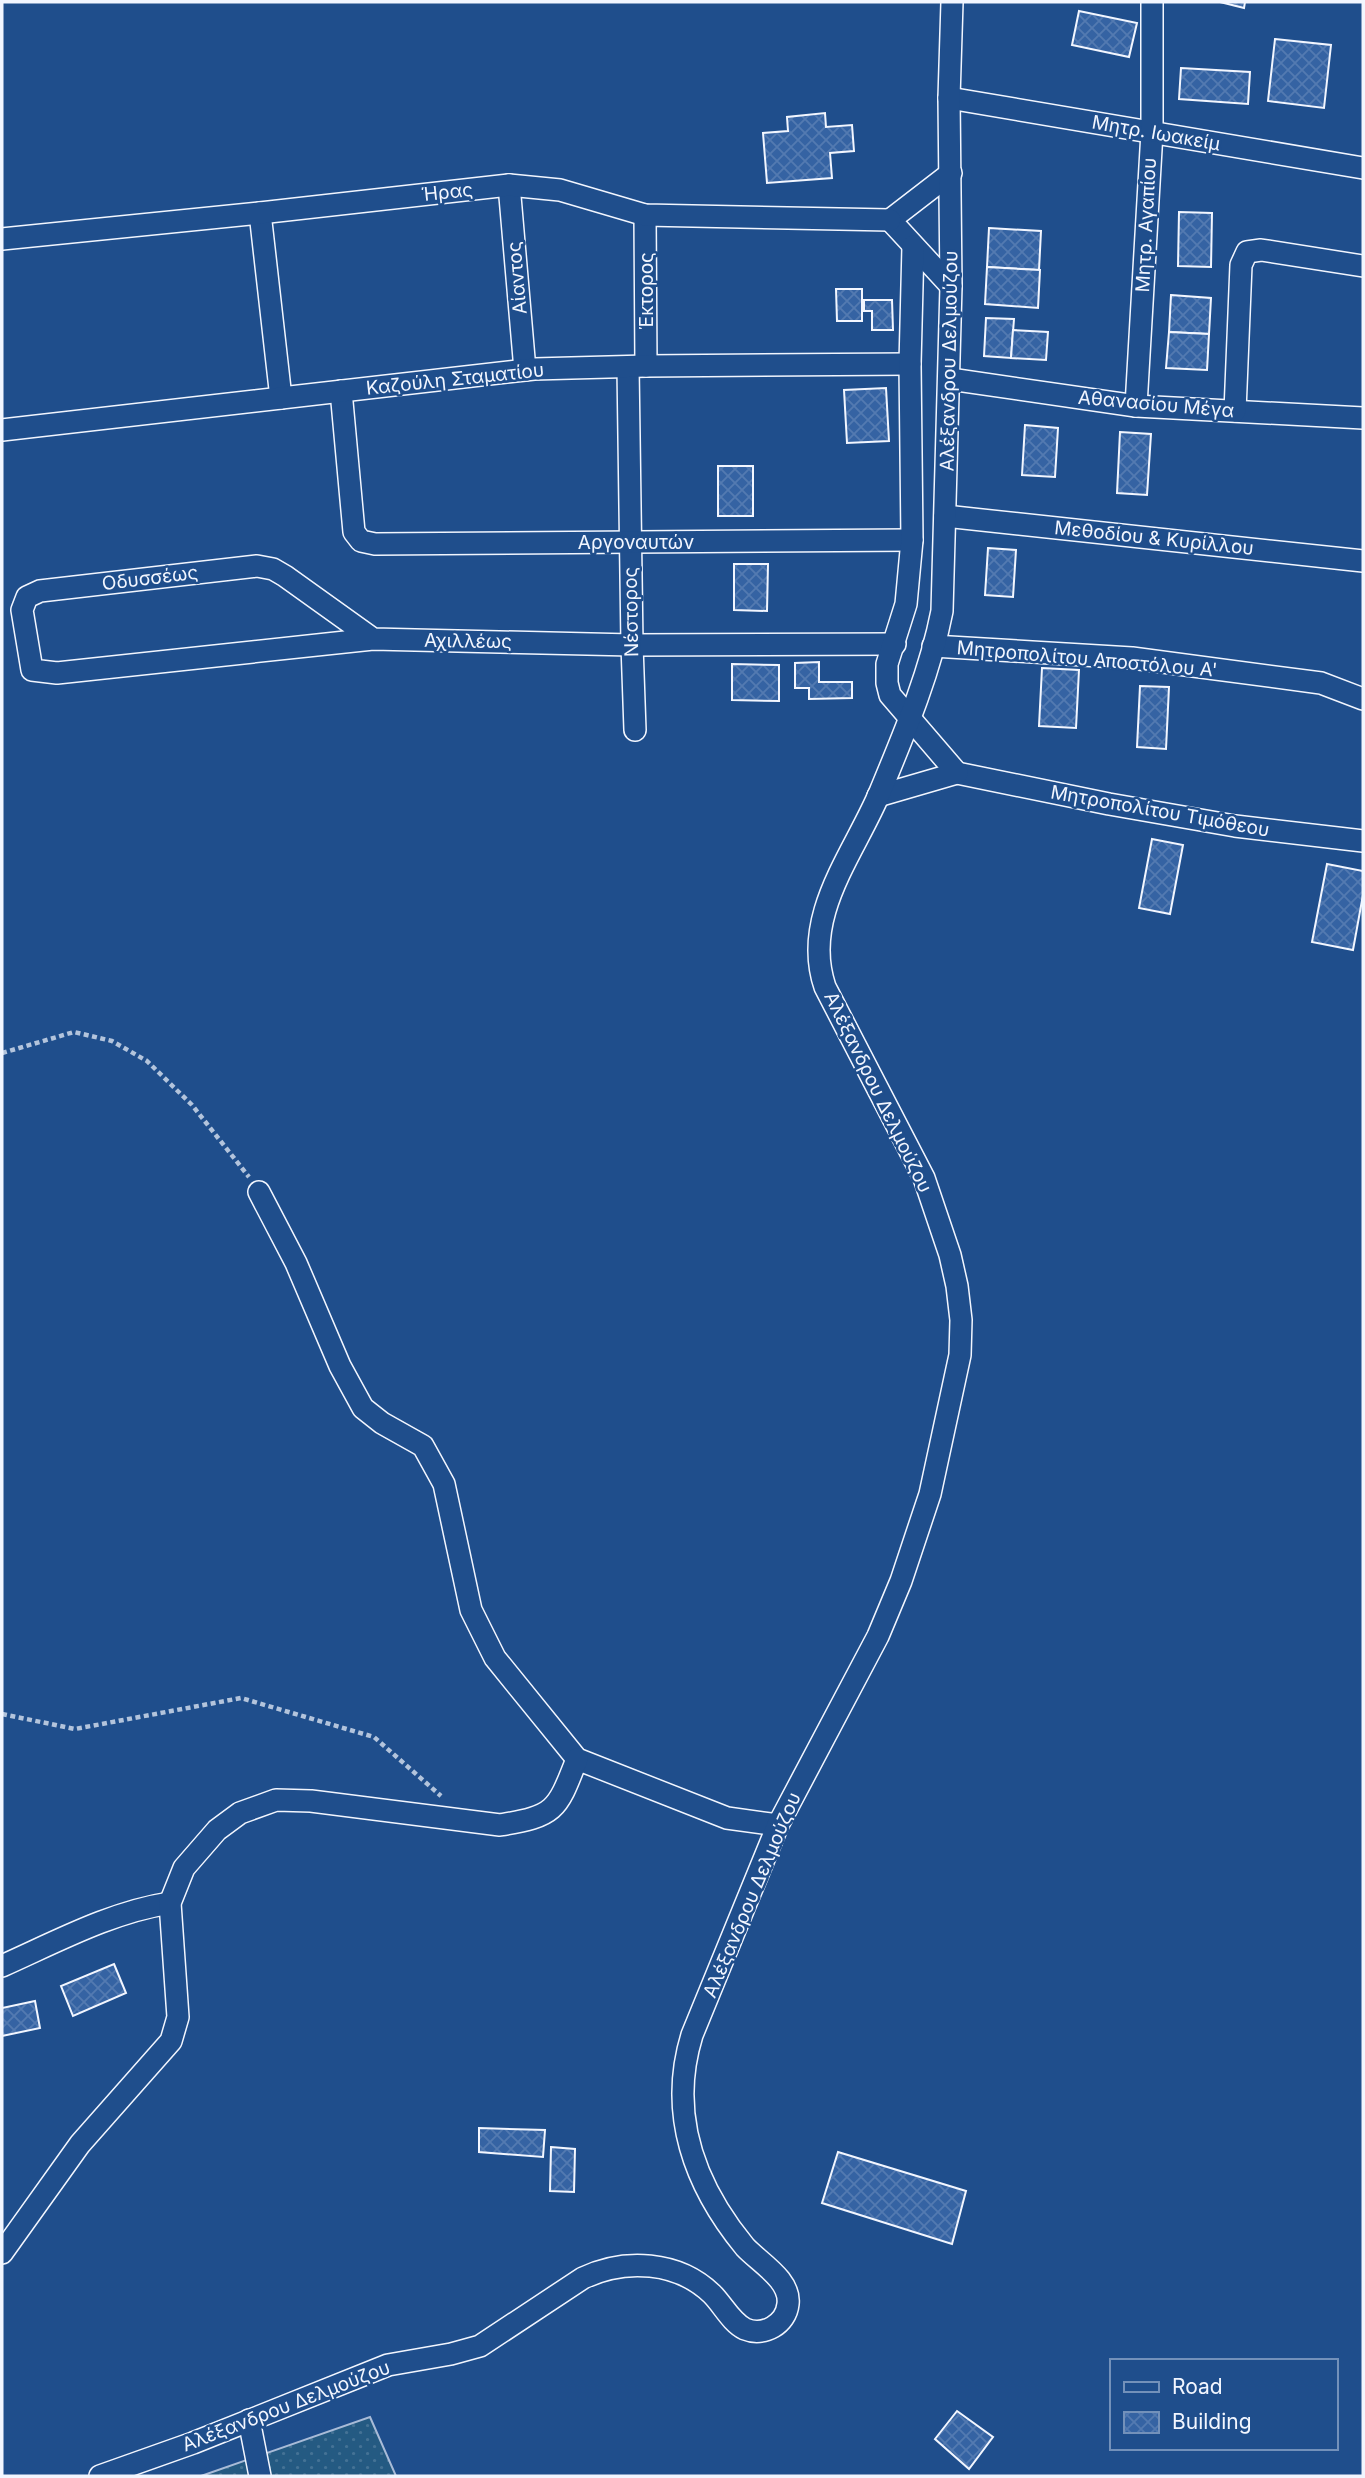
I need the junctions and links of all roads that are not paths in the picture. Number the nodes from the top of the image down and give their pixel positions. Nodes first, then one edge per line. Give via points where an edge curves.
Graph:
1 (952, 2) edge
2 (1152, 2) edge
3 (949, 98) junction
4 (1152, 132) junction
5 (1363, 168) edge
6 (951, 173) junction
7 (509, 185) junction
8 (260, 213) junction
9 (646, 215) junction
10 (890, 220) junction
11 (2, 239) edge
12 (913, 246) junction
13 (1363, 266) edge
14 (951, 286) junction
15 (910, 364) junction
16 (637, 367) junction
17 (525, 370) junction
18 (950, 379) junction
19 (341, 391) junction
20 (281, 398) junction
21 (1136, 406) junction
22 (1235, 411) junction
23 (1363, 418) edge
24 (2, 430) edge
25 (946, 516) junction
26 (912, 540) junction
27 (630, 543) junction
28 (1363, 561) edge
29 (373, 639) junction
30 (895, 643) junction
31 (632, 645) junction
32 (933, 646) junction
33 (43, 672) joint
34 (1363, 699) edge
35 (910, 716) junction
36 (635, 730) dead end
37 (957, 773) junction
38 (878, 796) junction
39 (1363, 841) edge
40 (259, 1192) road end
41 (578, 1759) junction
42 (778, 1825) junction
43 (170, 1903) junction
44 (2, 1966) edge
45 (2, 2253) edge
46 (249, 2420) junction
47 (100, 2476) edge
48 (260, 2476) edge

1 - 3 street, Αλέξανδρου Δελμούζου
2 - 4 street, Μητρ. Αγαπίου
3 - 4 street, Μητρ. Ιωακείμ
3 - 6 street, Αλέξανδρου Δελμούζου
4 - 5 street, Μητρ. Ιωακείμ
4 - 21 street, Μητρ. Αγαπίου
6 - 10 street
6 - 14 street, Αλέξανδρου Δελμούζου
7 - 8 street, Ήρας
7 - 9 street, Ήρας via 559,190
7 - 17 street, Αίαντος
8 - 11 street, Ήρας
8 - 20 street
9 - 10 street, Ήρας
9 - 16 street, Έκτορος
10 - 12 street
12 - 14 street
12 - 15 street, Αλέξανδρου Δελμούζου
13 - 22 street via 1261,250 1247,252 1241,265
14 - 18 street, Αλέξανδρου Δελμούζου
15 - 16 street, Καζούλη Σταματίου
15 - 26 street, Αλέξανδρου Δελμούζου
16 - 17 street, Καζούλη Σταματίου
16 - 27 street, Νέστορος
17 - 19 street, Καζούλη Σταματίου
18 - 21 street, Αθανασίου Μέγα
18 - 25 street, Αλέξανδρου Δελμούζου
19 - 20 street, Καζούλη Σταματίου
19 - 27 street, Αργοναυτών via 354,532 361,541
20 - 24 street, Καζούλη Σταματίου
21 - 22 street, Αθανασίου Μέγα
22 - 23 street, Αθανασίου Μέγα
25 - 28 street, Μεθοδίου & Κυρίλλου
25 - 32 street, Αλέξανδρου Δελμούζου via 942,611
26 - 27 street, Αργοναυτών
26 - 30 street, Αλέξανδρου Δελμούζου via 906,604
27 - 31 street, Νέστορος
29 - 31 street, Αχιλλέως
29 - 33 street, Αχιλλέως
29 - 33 street, Οδυσσέως via 274,569 257,566 40,591 27,597 22,610 32,670
30 - 31 street, Αχιλλέως
30 - 35 street, Αλέξανδρου Δελμούζου via 887,664 888,691
31 - 36 street, Νέστορος
32 - 34 street, Μητροπολίτου Αποστόλου Α' via 1132,658 1321,684
32 - 35 street, Αλέξανδρου Δελμούζου
35 - 37 street
35 - 38 street, Αλέξανδρου Δελμούζου
37 - 38 street
37 - 39 street, Μητροπολίτου Τιμόθεου via 1208,821
38 - 42 street, Αλέξανδρου Δελμούζου via 828,899 819,937 820,964 825,986 924,1178 957,1286 960,1355 930,1494 901,1581 878,1636
40 - 41 street via 363,1408 424,1446 444,1484 471,1610 495,1658
41 - 42 street via 727,1818
41 - 43 street via 551,1811 500,1825 276,1800 240,1813 217,1830 184,1868
42 - 46 street, Αλέξανδρου Δελμούζου via 692,2035 682,2105 696,2167 716,2205 750,2252 786,2289 789,2299 783,2318 767,2330 747,2330 685,2275 652,2266 613,2267 583,2278 480,2346 388,2365
43 - 44 street via 145,1906
43 - 45 street via 178,2017 171,2041 80,2144
46 - 47 street, Αλέξανδρου Δελμούζου
46 - 48 street

